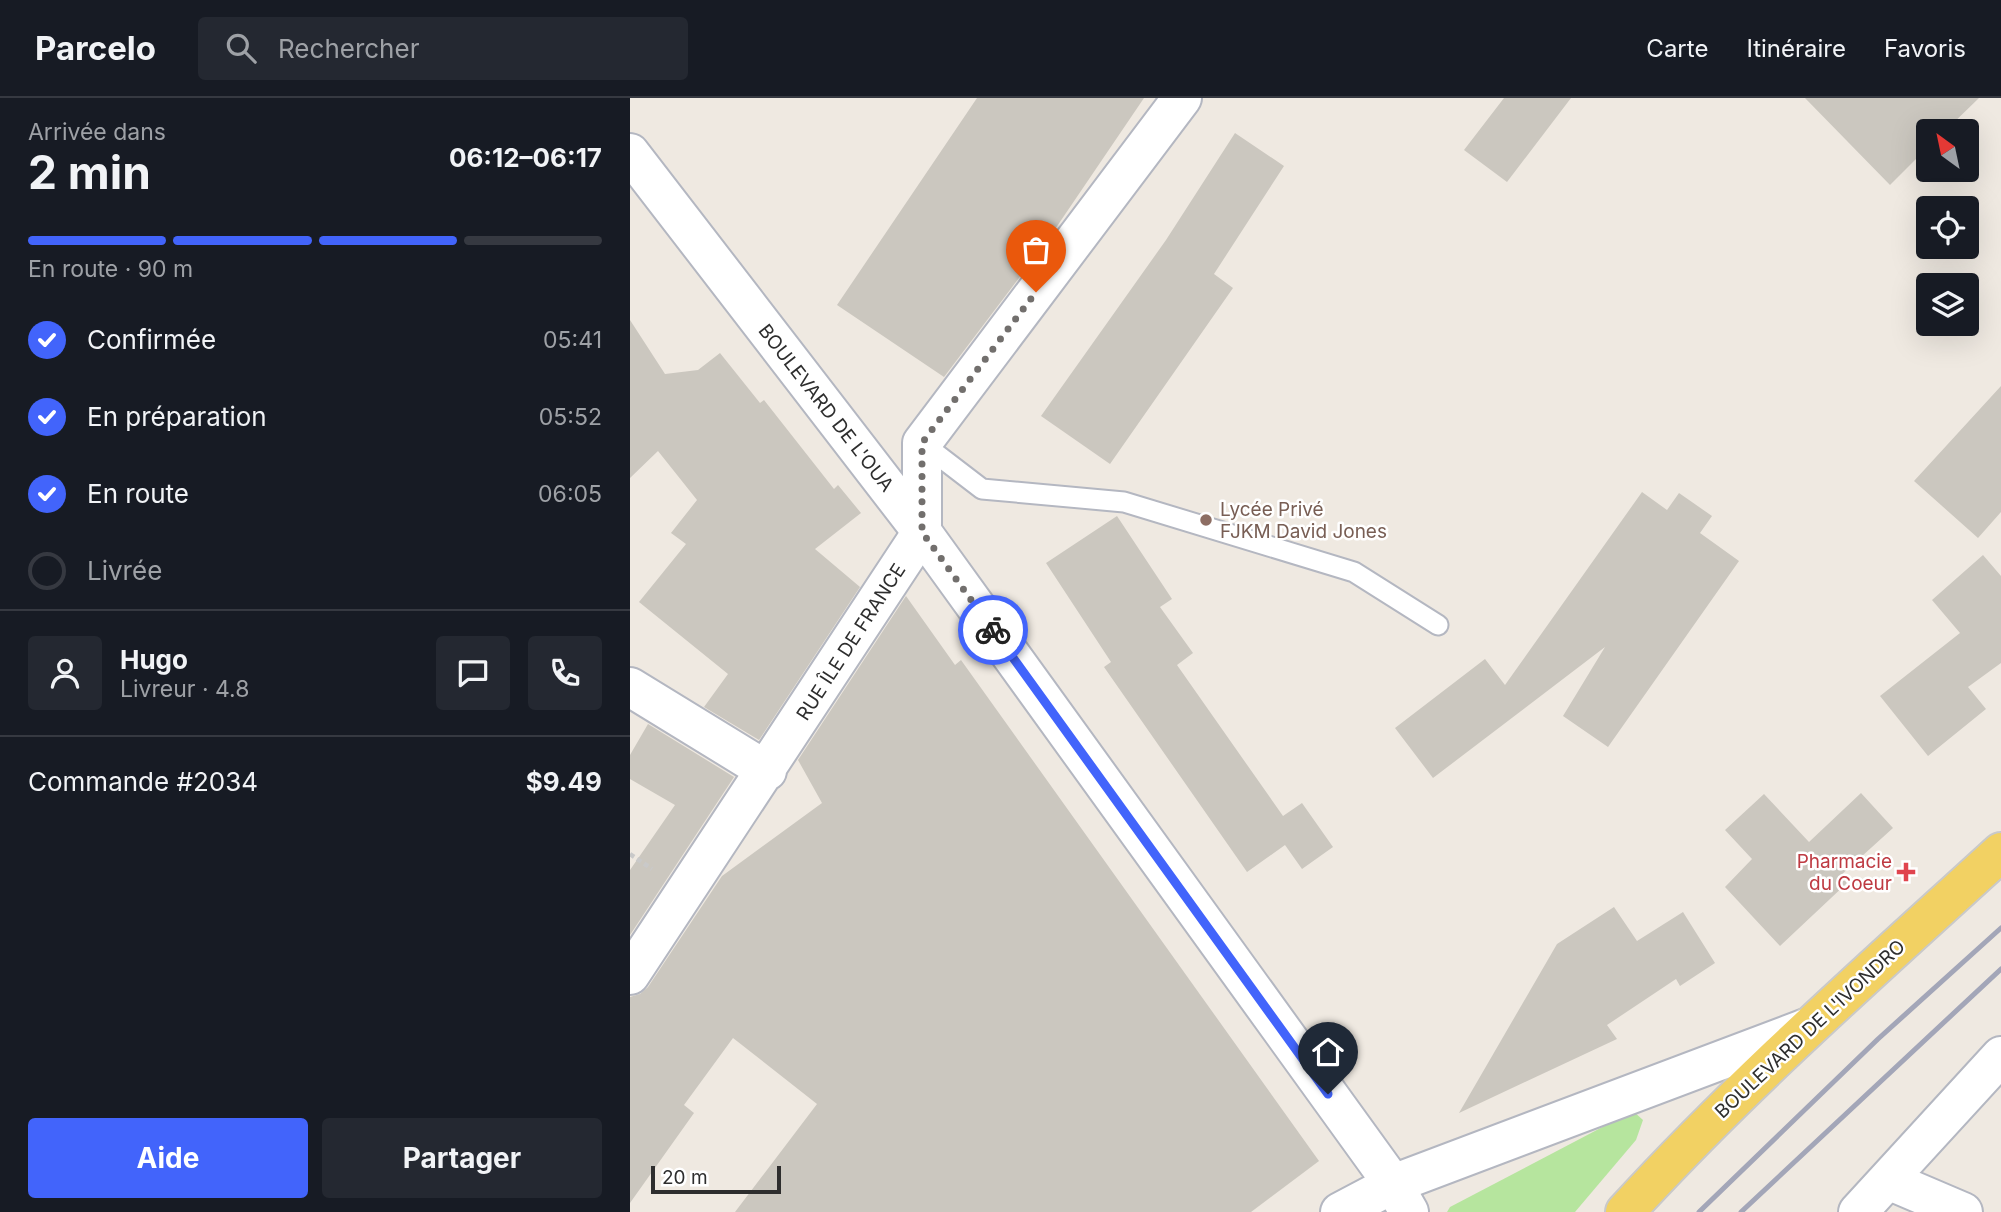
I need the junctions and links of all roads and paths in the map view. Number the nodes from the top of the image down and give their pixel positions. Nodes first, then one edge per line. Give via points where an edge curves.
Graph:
1 (1182, 98) edge
2 (630, 153) edge
3 (922, 443) junction
4 (922, 532) junction
5 (1438, 625) dead end
6 (630, 687) edge
7 (767, 771) junction
8 (2001, 852) edge
9 (630, 975) edge
10 (1809, 1027) junction
11 (2001, 1056) edge
12 (1888, 1180) junction
13 (1401, 1198) edge
14 (1340, 1212) edge
15 (1625, 1212) edge
16 (1858, 1212) edge
17 (1963, 1212) edge

1 - 3 street
2 - 4 street, BOULEVARD DE L'OUA
3 - 4 street
3 - 5 lane via 982,489 1124,502 1354,572
4 - 7 street, RUE ÎLE DE FRANCE
4 - 13 street, BOULEVARD DE L'OUA
6 - 7 street
7 - 9 street, RUE ÎLE DE FRANCE
8 - 10 main road, BOULEVARD DE L'IVONDRO
10 - 13 street
10 - 15 main road, BOULEVARD DE L'IVONDRO
11 - 12 street
12 - 16 street
12 - 17 street
13 - 14 street

